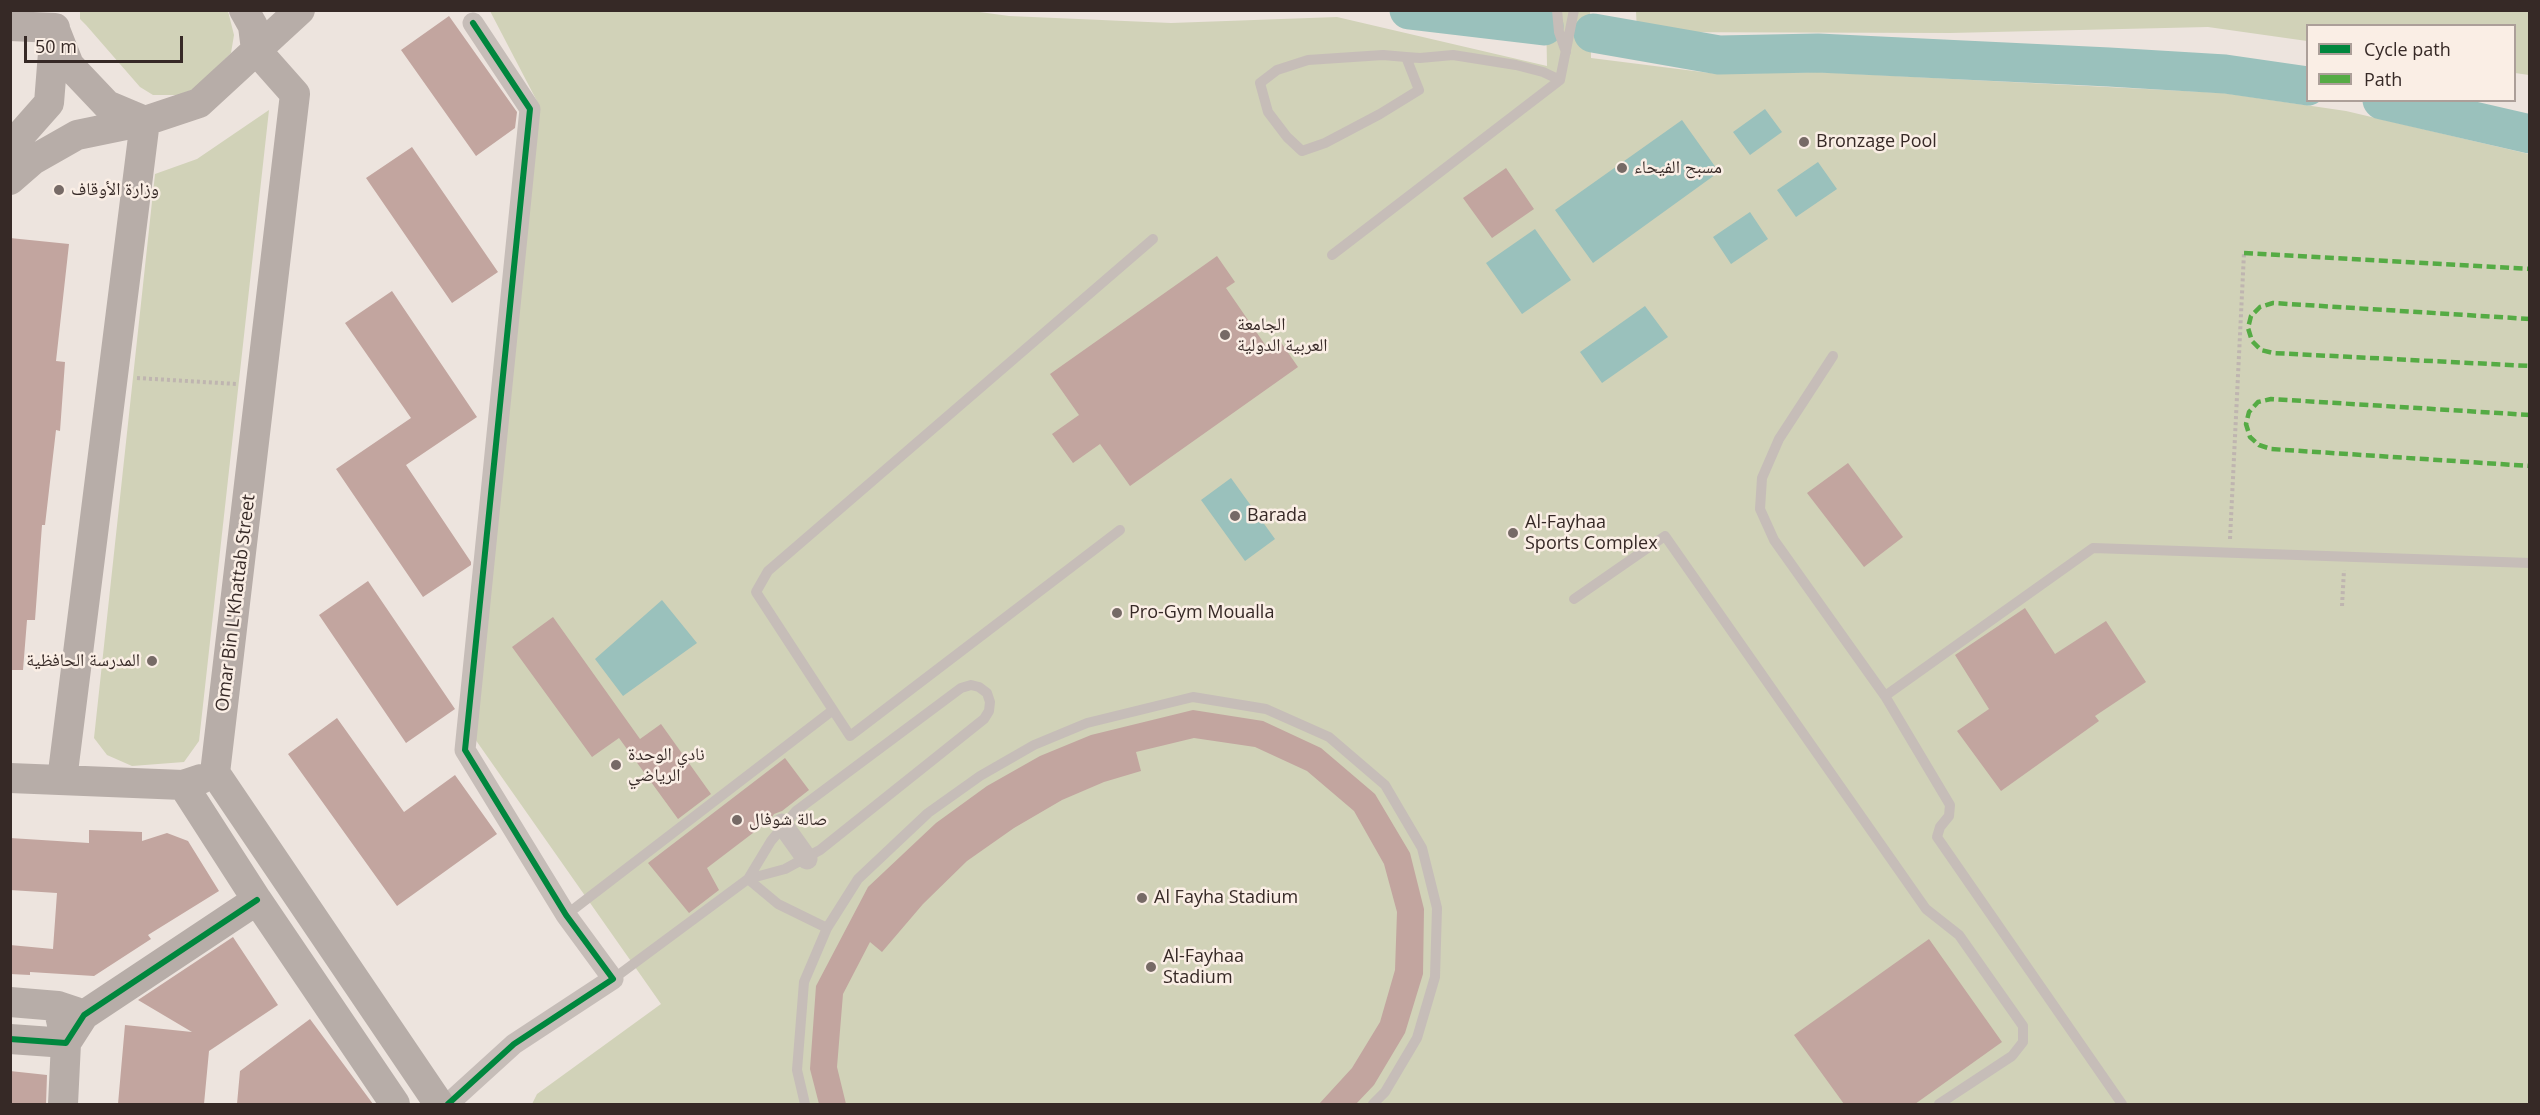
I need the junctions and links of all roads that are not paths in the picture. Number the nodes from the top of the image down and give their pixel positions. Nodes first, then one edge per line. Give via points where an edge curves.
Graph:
1 (244, 10) edge
2 (300, 10) edge
3 (1557, 10) edge
4 (1574, 10) edge
5 (57, 19) edge
6 (473, 23) dead end
7 (10, 26) edge
8 (256, 50) junction
9 (1567, 52) junction
10 (1406, 57) junction
11 (1560, 80) junction
12 (145, 121) junction
13 (22, 153) edge
14 (10, 180) edge
15 (1153, 239) dead end
16 (1332, 255) dead end
17 (1833, 356) dead end
18 (1120, 530) dead end
19 (2529, 563) edge
20 (1574, 599) dead end
21 (1885, 696) junction
22 (833, 710) junction
23 (215, 773) junction
24 (10, 778) edge
25 (62, 780) junction
26 (183, 785) junction
27 (782, 824) junction
28 (807, 859) junction
29 (748, 879) junction
30 (256, 900) junction
31 (566, 915) junction
32 (827, 928) junction
33 (613, 979) junction
34 (10, 1002) edge
35 (71, 1010) junction
36 (10, 1039) edge
37 (66, 1042) junction
38 (63, 1104) edge
39 (395, 1104) edge
40 (439, 1104) edge
41 (448, 1104) edge
42 (805, 1104) edge
43 (1373, 1104) edge
44 (1939, 1104) edge
45 (2122, 1104) edge

1 - 8 main road via 253,26
2 - 8 main road
3 - 9 lane via 1559,32
4 - 9 lane
5 - 7 main road
5 - 12 main road via 69,65 107,105
5 - 13 main road via 49,103
6 - 31 street via 530,109 465,750
8 - 12 main road via 199,103
8 - 23 main road, Omar Bin L'Khattab Street via 295,94
9 - 11 lane
10 - 10 lane via 1308,60 1277,70 1260,83 1268,112 1302,151 1325,143 1419,90
10 - 11 lane via 1453,55 1543,72
11 - 16 lane
12 - 13 main road via 77,135
12 - 25 main road
13 - 14 main road
15 - 22 lane via 768,571 756,592
17 - 21 lane via 1779,439 1762,478 1760,509 1774,540
18 - 22 lane via 850,736
19 - 21 lane via 2093,548
20 - 44 lane via 1665,536 1926,909 1959,935 2023,1026 2023,1042 2012,1056
21 - 45 lane via 1950,805 1949,816 1937,837
22 - 31 lane
23 - 26 main road
23 - 40 main road
24 - 25 main road
25 - 26 main road
26 - 30 main road
27 - 28 street
27 - 28 lane via 961,688 971,685 987,693 989,711 984,719
27 - 29 lane
28 - 29 lane
29 - 32 lane via 786,909
29 - 33 lane
30 - 35 main road
30 - 39 main road
31 - 33 street
32 - 42 lane via 804,982 797,1070
32 - 43 lane via 858,879 928,813 980,776 1034,745 1087,723 1193,697 1266,709 1329,737 1385,785 1422,848 1437,908 1435,977 1417,1038 1385,1092
33 - 41 street via 514,1044
34 - 35 main road
35 - 37 main road
36 - 37 main road
37 - 38 main road

